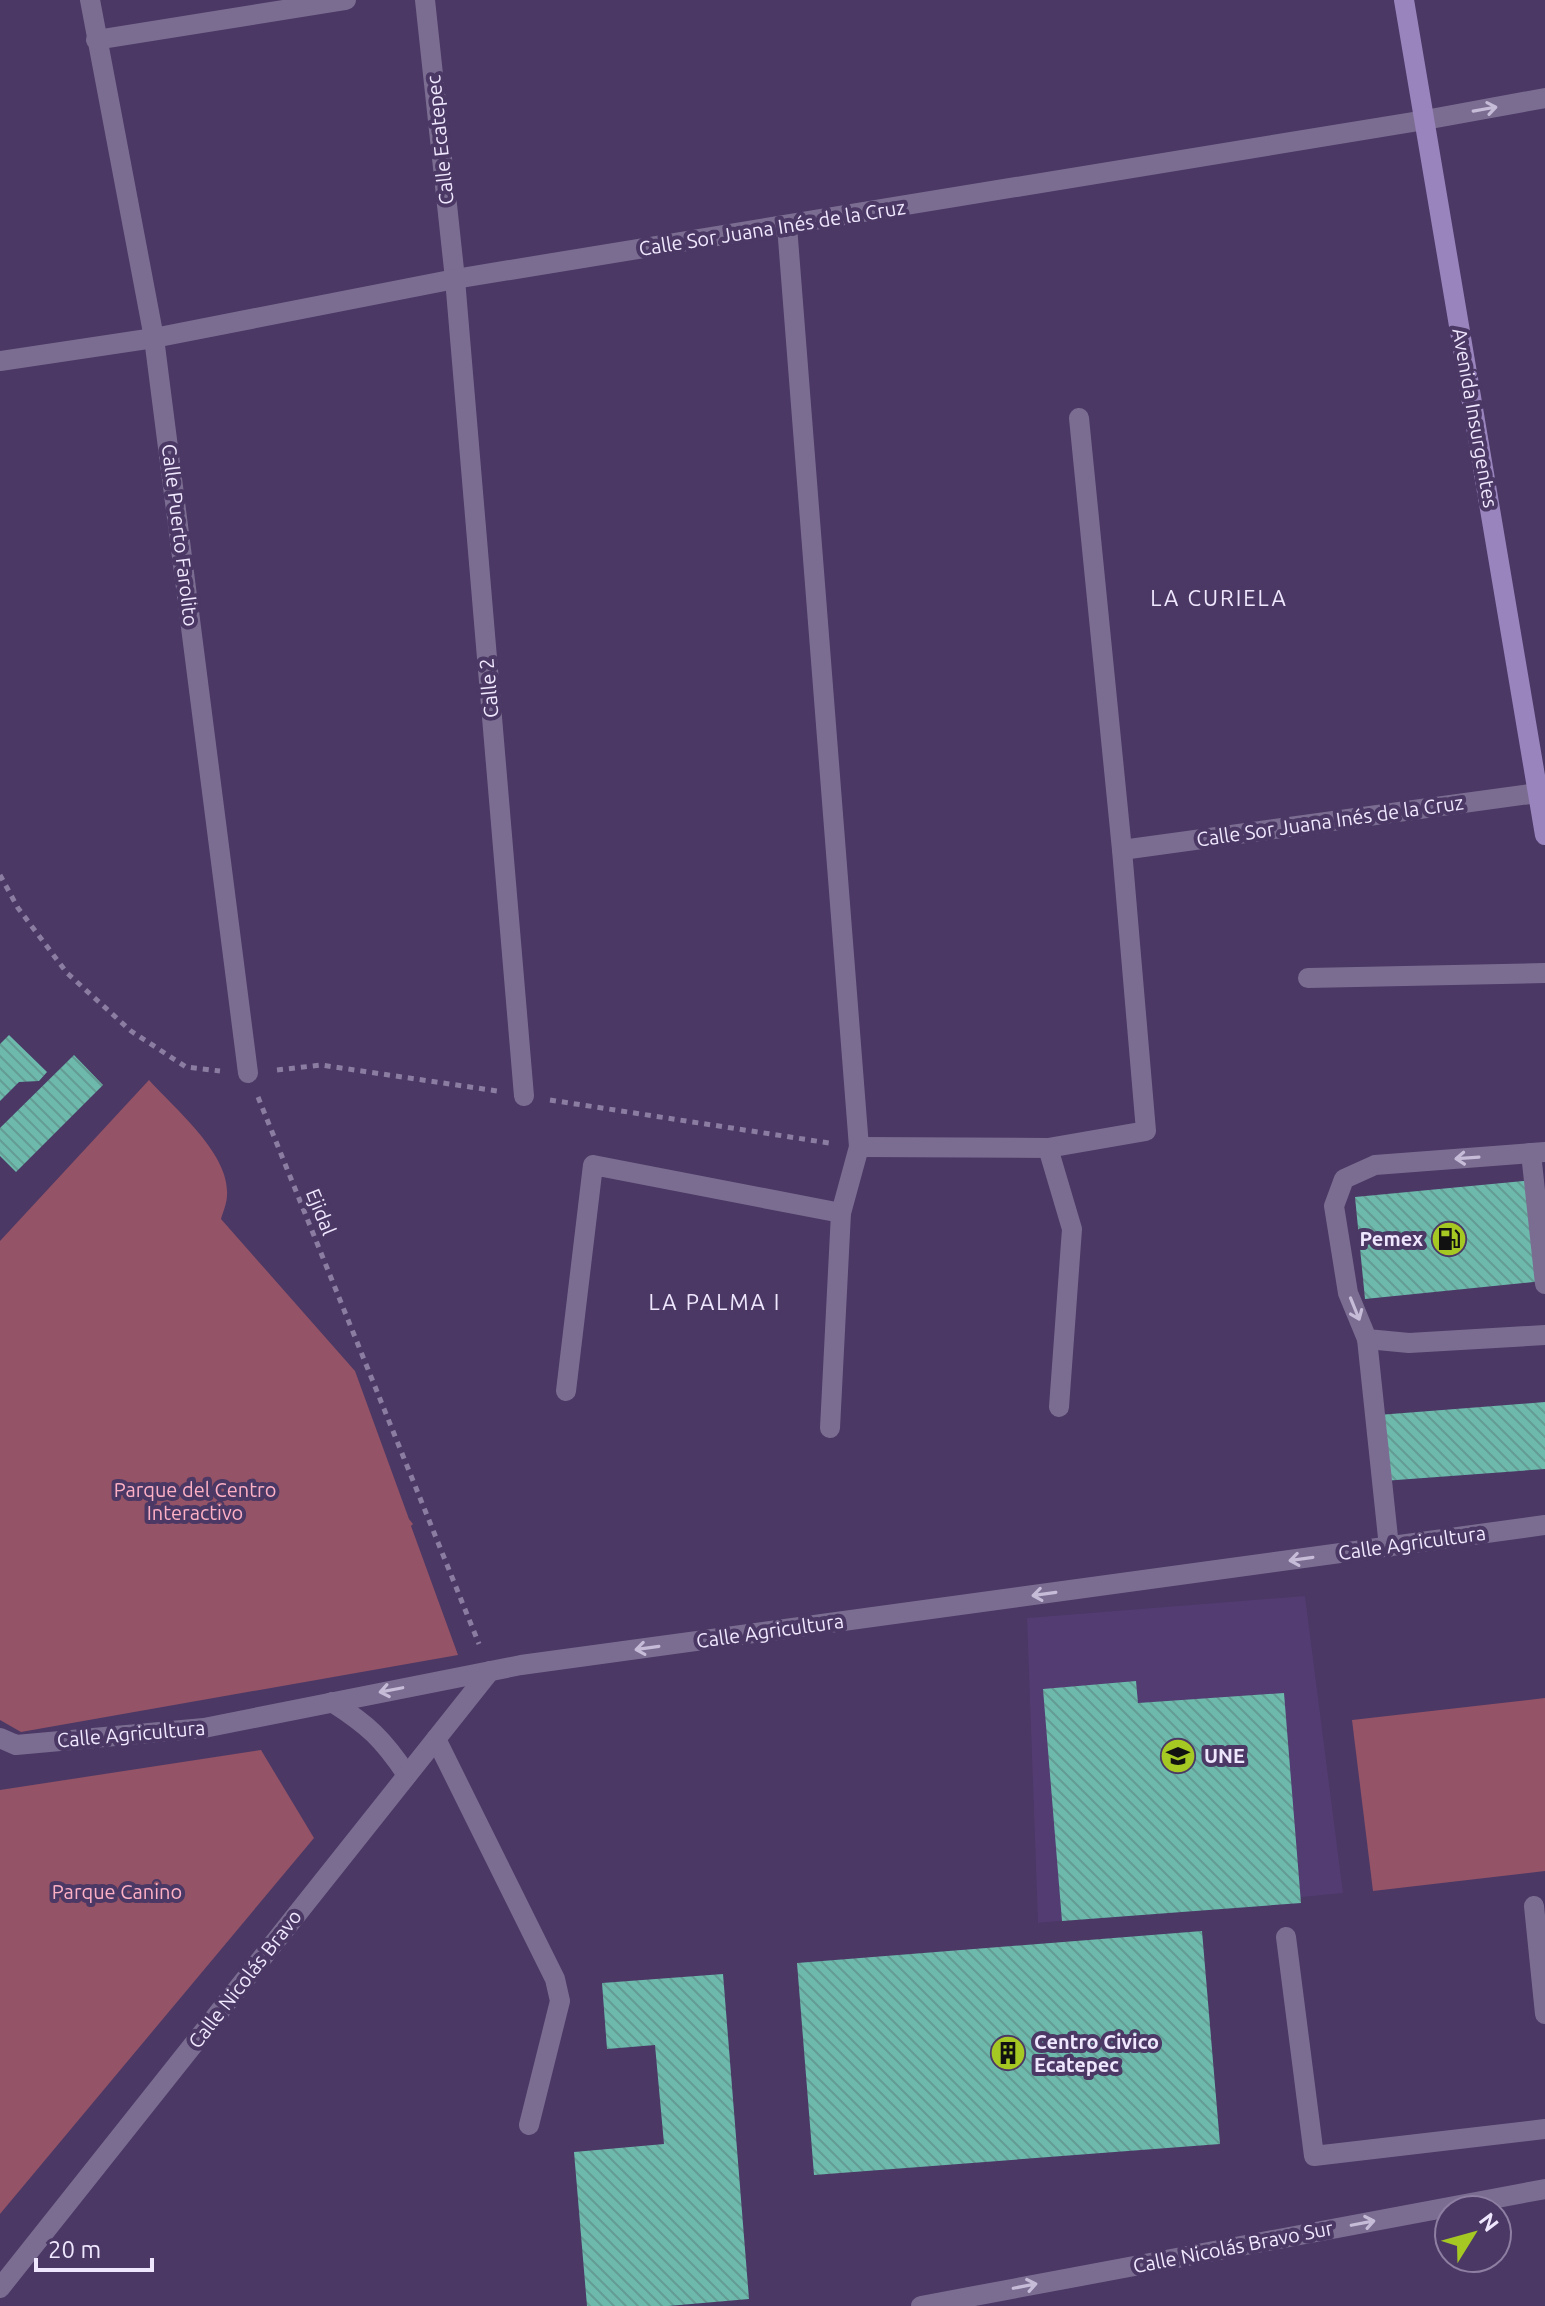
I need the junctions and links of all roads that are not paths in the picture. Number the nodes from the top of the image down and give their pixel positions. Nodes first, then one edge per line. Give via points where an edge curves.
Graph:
1 (90, 0) edge
2 (346, 0) edge
3 (425, 0) edge
4 (1404, 0) edge
5 (96, 40) junction
6 (1545, 98) edge
7 (1425, 120) junction
8 (787, 226) junction
9 (455, 279) junction
10 (154, 338) junction
11 (0, 361) edge
12 (1079, 418) dead end
13 (1537, 793) junction
14 (1545, 835) edge
15 (1122, 850) junction
16 (1545, 973) edge
17 (1308, 978) dead end
18 (248, 1073) road end
19 (524, 1096) dead end
20 (859, 1147) junction
21 (1048, 1148) junction
22 (1538, 1153) edge
23 (841, 1213) junction
24 (1545, 1284) edge
25 (1545, 1335) edge
26 (1367, 1339) junction
27 (566, 1391) dead end
28 (1059, 1407) dead end
29 (830, 1428) dead end
30 (1545, 1525) edge
31 (1389, 1547) junction
32 (490, 1671) junction
33 (332, 1702) junction
34 (0, 1738) edge
35 (436, 1739) junction
36 (407, 1775) junction
37 (1534, 1906) dead end
38 (1286, 1937) dead end
39 (1545, 2014) edge
40 (529, 2125) dead end
41 (1545, 2129) edge
42 (1545, 2189) edge
43 (0, 2288) edge
44 (921, 2306) edge

1 - 5 street, Calle Puerto Farolito
2 - 5 street
3 - 9 street, Calle Ecatepec
4 - 7 main road, Avenida Insurgentes
5 - 10 street, Calle Puerto Farolito
7 -> 6 street, Calle Sor Juana Inés de la Cruz
7 - 8 street, Calle Sor Juana Inés de la Cruz
7 - 13 main road, Avenida Insurgentes
8 - 9 street, Calle Sor Juana Inés de la Cruz
8 - 20 street
9 - 10 street, Calle Sor Juana Inés de la Cruz
9 - 19 street, Calle 2
10 - 11 street, Calle Sor Juana Inés de la Cruz
10 - 18 street, Calle Puerto Farolito
12 - 15 street
13 - 14 main road, Avenida Insurgentes
13 - 15 street, Calle Sor Juana Inés de la Cruz
15 - 21 street via 1146,1131
16 - 17 street
20 - 21 street
20 - 23 street
21 - 28 street via 1072,1229
22 - 24 street
22 -> 26 street via 1375,1165 1344,1179 1334,1206 1348,1293
23 - 27 street via 593,1165
23 - 29 street
25 - 26 street via 1409,1343
26 - 31 street
30 - 31 street, Calle Agricultura
31 -> 32 street, Calle Agricultura
32 -> 33 street, Calle Agricultura
32 - 35 street, Calle Nicolás Bravo
33 - 34 street, Calle Agricultura via 204,1728 16,1745
33 - 36 street via 365,1723
35 - 36 street, Calle Nicolás Bravo
35 - 40 street via 555,1979 560,2001
36 - 43 street, Calle Nicolás Bravo
37 - 39 street
38 - 41 street via 1314,2156
44 -> 42 street, Calle Nicolás Bravo Sur

